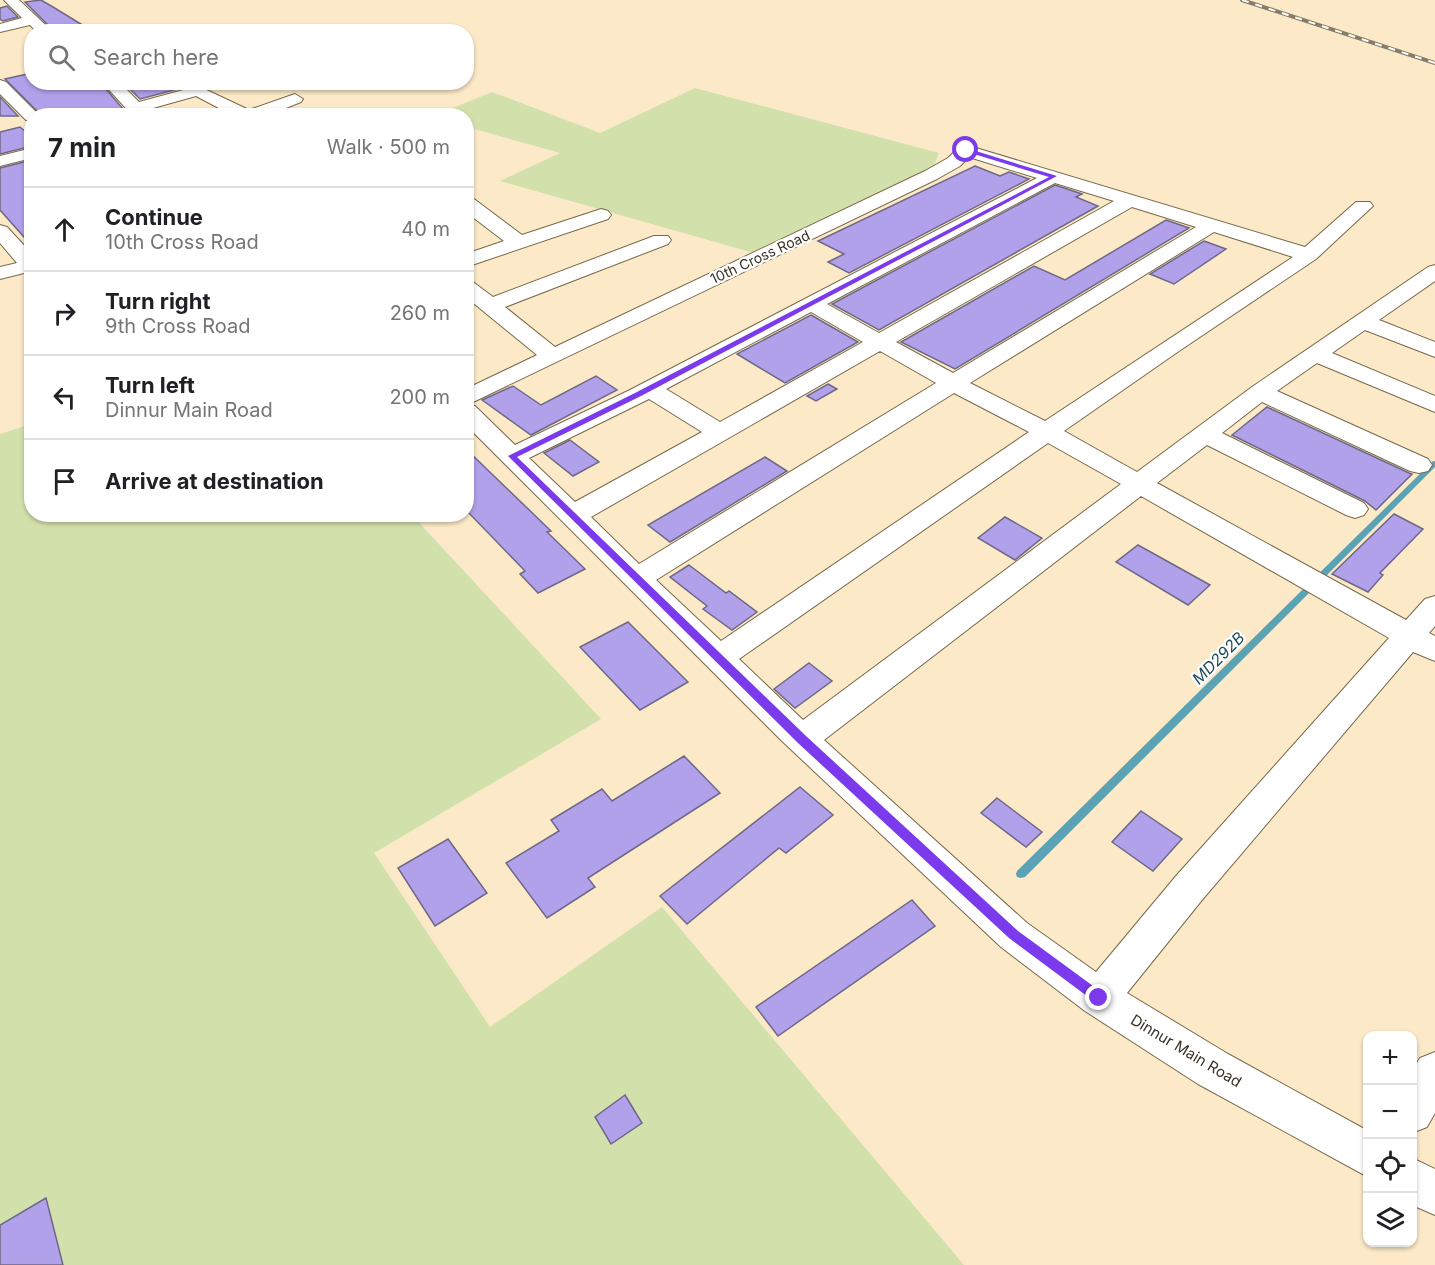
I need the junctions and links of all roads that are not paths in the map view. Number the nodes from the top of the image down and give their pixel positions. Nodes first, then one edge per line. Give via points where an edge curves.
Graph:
1 (11, 0) edge
2 (31, 20) junction
3 (36, 24) edge
4 (0, 28) edge
5 (0, 85) edge
6 (118, 90) edge
7 (295, 99) dead end
8 (24, 108) edge
9 (135, 108) edge
10 (150, 108) edge
11 (232, 108) edge
12 (283, 108) edge
13 (24, 155) edge
14 (0, 161) edge
15 (1054, 176) junction
16 (1130, 200) junction
17 (1363, 206) dead end
18 (474, 208) edge
19 (601, 215) dead end
20 (1212, 225) junction
21 (557, 230) junction
22 (0, 231) edge
23 (661, 240) dead end
24 (519, 243) junction
25 (581, 244) dead end
26 (1309, 255) junction
27 (24, 257) edge
28 (474, 258) edge
29 (24, 267) edge
30 (1435, 271) edge
31 (0, 273) edge
32 (1408, 290) junction
33 (474, 292) edge
34 (1435, 300) edge
35 (812, 304) junction
36 (491, 306) junction
37 (1363, 321) junction
38 (879, 342) junction
39 (1435, 350) edge
40 (1315, 354) junction
41 (552, 356) junction
42 (953, 383) junction
43 (649, 389) junction
44 (1260, 392) junction
45 (474, 394) edge
46 (1435, 405) edge
47 (474, 419) edge
48 (720, 432) junction
49 (1047, 432) junction
50 (1205, 434) junction
51 (512, 456) junction
52 (1419, 465) dead end
53 (1139, 484) junction
54 (1355, 509) dead end
55 (572, 516) junction
56 (637, 579) junction
57 (1435, 606) edge
58 (1422, 643) edge
59 (719, 658) junction
60 (802, 740) junction
61 (1099, 998) junction
62 (1435, 1073) edge
63 (1417, 1105) edge
64 (1363, 1152) edge
65 (1417, 1182) edge
66 (1435, 1193) edge

1 - 2 street
2 - 3 street
2 - 4 street
5 - 8 street
6 - 9 street
7 - 12 street
10 - 11 street via 198,91
13 - 14 street
15 - 16 street
15 - 35 street
15 - 41 street, 10th Cross Road via 966,150 931,175
16 - 20 street
16 - 38 street
17 - 26 street
18 - 24 street
19 - 21 street
20 - 26 street
20 - 42 street
21 - 24 street
21 - 25 street
22 - 27 street
23 - 36 street
24 - 28 street
26 - 49 street
29 - 31 street
30 - 32 street
32 - 34 street
32 - 37 street
33 - 36 street
35 - 38 street
35 - 43 street
36 - 41 street
37 - 39 street
37 - 40 street
38 - 42 street
38 - 48 street
40 - 44 street
40 - 46 street
41 - 45 street, 10th Cross Road
42 - 49 street
42 - 56 street
43 - 48 street
43 - 51 street
44 - 50 street
44 - 52 street
47 - 51 street, Dinnur Main Road
48 - 55 street
49 - 53 street
49 - 59 street
50 - 53 street
50 - 54 street
51 - 55 street, Dinnur Main Road
53 - 58 street
53 - 60 street
55 - 56 street, Dinnur Main Road
56 - 59 street, Dinnur Main Road
57 - 58 street
58 - 61 street via 1189,888
59 - 60 street, Dinnur Main Road
60 - 61 street, Dinnur Main Road via 1014,934
61 - 64 street, Dinnur Main Road via 1213,1069
62 - 63 street
65 - 66 street

